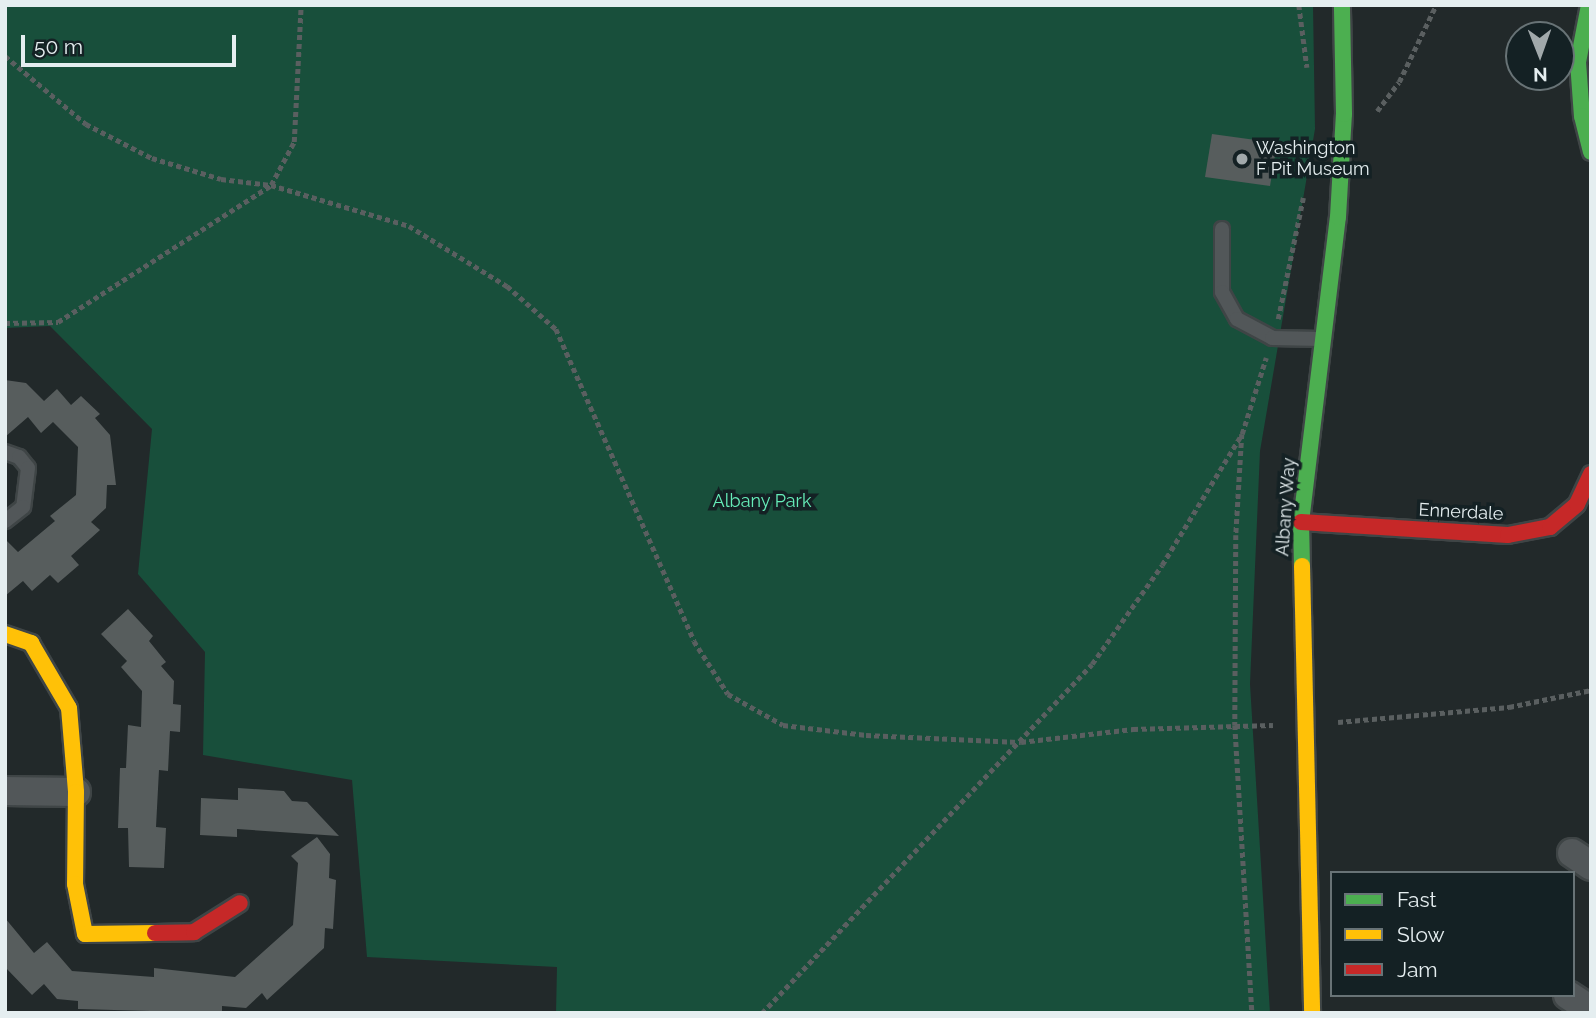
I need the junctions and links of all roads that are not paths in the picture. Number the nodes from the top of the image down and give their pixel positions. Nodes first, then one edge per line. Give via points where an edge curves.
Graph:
1 (1342, 5) edge
2 (1589, 5) edge
3 (1591, 152) edge
4 (1222, 229) dead end
5 (1321, 339) junction
6 (5, 452) edge
7 (1591, 474) edge
8 (5, 521) edge
9 (1301, 522) junction
10 (5, 634) edge
11 (5, 791) edge
12 (76, 792) junction
13 (240, 903) dead end
14 (1322, 962) edge
15 (1571, 997) edge
16 (1591, 1010) edge
17 (1312, 1013) edge

1 - 5 street, Albany Way via 1338,217
2 - 3 street via 1578,62 1582,116
4 - 5 lane via 1222,292 1237,319 1272,338
5 - 9 street, Albany Way
6 - 8 lane via 19,457 28,468 23,507
7 - 9 street, Ennerdale via 1577,504 1550,527 1508,535
9 - 14 street, Albany Way via 1304,725
10 - 12 street via 31,643 69,708
11 - 12 street
12 - 13 street via 75,884 85,934 194,932
14 - 17 street, Albany Way
15 - 16 street

